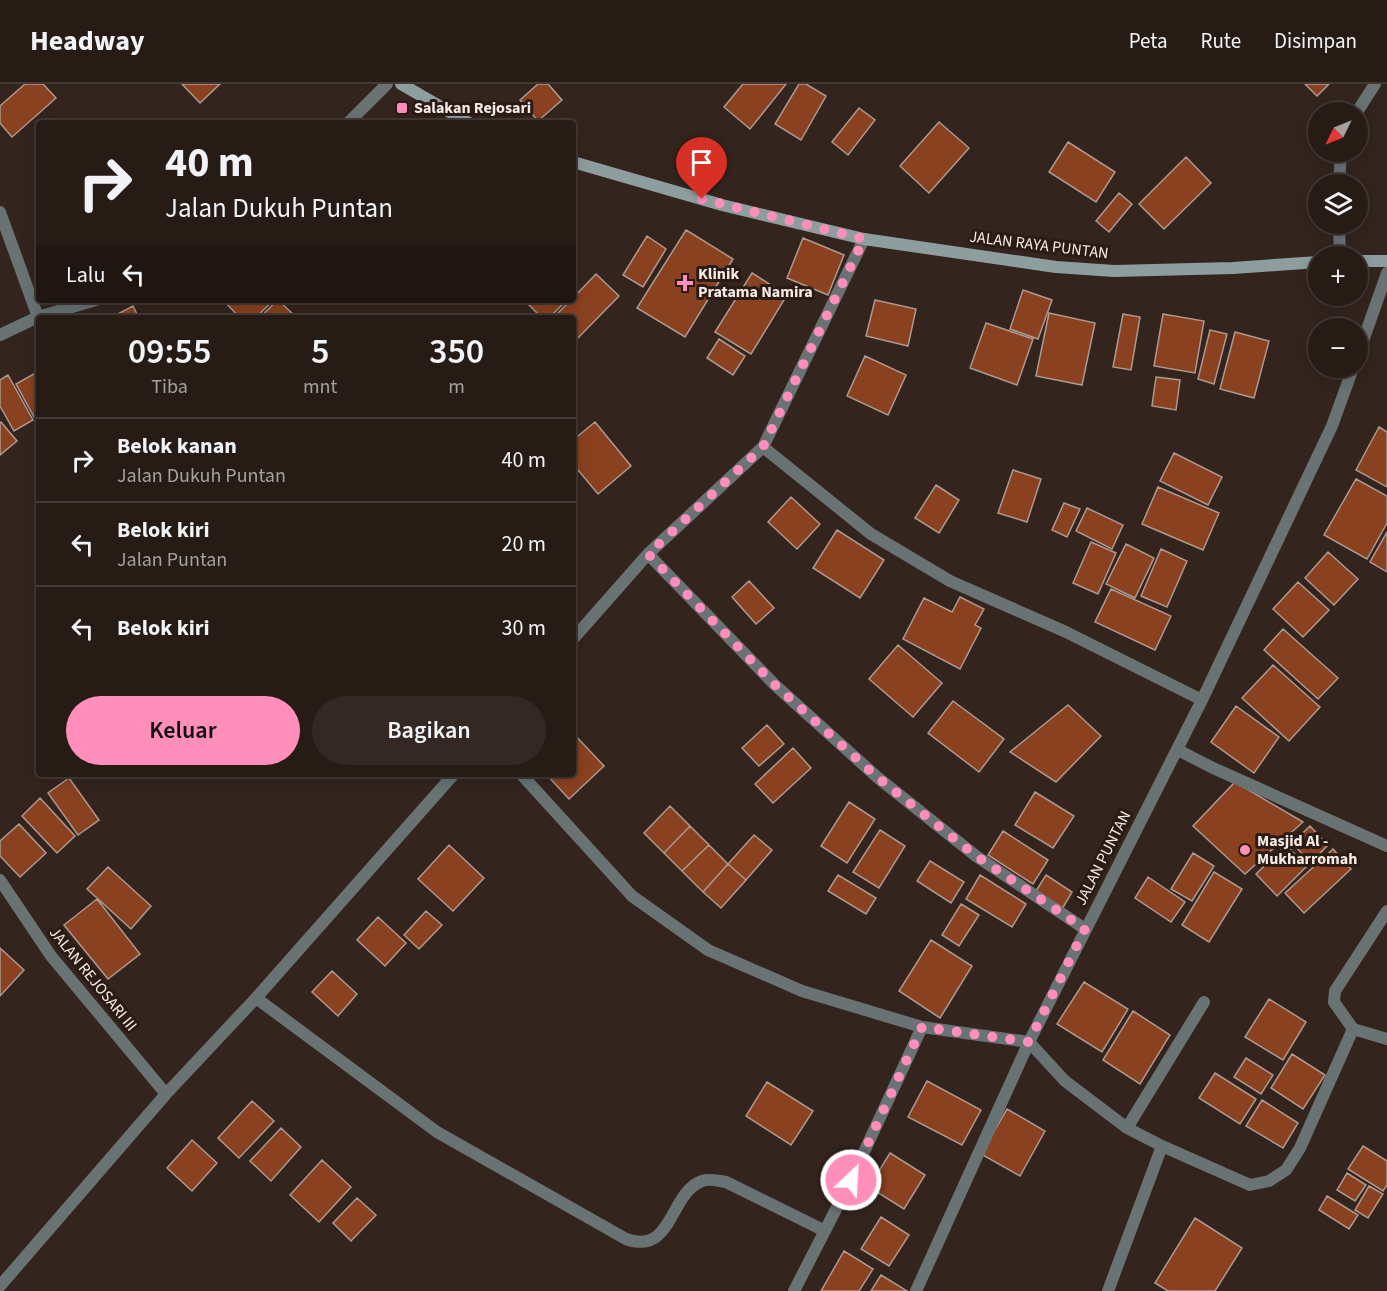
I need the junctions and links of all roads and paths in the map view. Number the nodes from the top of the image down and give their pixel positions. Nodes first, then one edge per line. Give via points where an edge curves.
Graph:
1 (387, 84) edge
2 (401, 84) edge
3 (1375, 84) edge
4 (1363, 102) edge
5 (351, 120) edge
6 (464, 120) edge
7 (576, 163) edge
8 (0, 212) edge
9 (864, 239) junction
10 (1368, 261) edge
11 (1387, 261) edge
12 (1308, 263) edge
13 (1387, 273) edge
14 (86, 303) edge
15 (37, 315) edge
16 (45, 315) edge
17 (36, 318) edge
18 (1368, 327) edge
19 (0, 335) edge
20 (1349, 378) edge
21 (763, 447) junction
22 (648, 554) junction
23 (576, 636) edge
24 (1202, 700) junction
25 (1178, 750) junction
26 (451, 777) edge
27 (524, 777) edge
28 (1387, 846) edge
29 (0, 880) edge
30 (1387, 911) edge
31 (1085, 929) junction
32 (256, 999) junction
33 (1204, 1002) dead end
34 (922, 1027) junction
35 (1353, 1029) junction
36 (1387, 1039) edge
37 (1029, 1042) junction
38 (166, 1094) junction
39 (1127, 1128) junction
40 (1162, 1146) junction
41 (825, 1231) junction
42 (0, 1286) edge
43 (794, 1291) edge
44 (915, 1291) edge
45 (1108, 1291) edge

1 - 5 street
2 - 6 main road
3 - 4 street
7 - 9 main road, JALAN RAYA PUNTAN via 722,205
8 - 15 street
9 - 12 main road, JALAN RAYA PUNTAN via 1056,267 1114,271
9 - 21 street
10 - 11 main road
13 - 18 street
14 - 16 street
17 - 19 street
20 - 24 street, JALAN PUNTAN via 1332,426
21 - 22 street
21 - 24 street via 871,534 950,581 1066,632
22 - 23 street
22 - 31 street via 775,685 877,777 976,856
24 - 25 street, JALAN PUNTAN
25 - 28 street
25 - 31 street, JALAN PUNTAN
26 - 32 street
27 - 34 street via 632,896 708,950 802,992
29 - 38 street, JALAN REJOSARI III via 51,956
30 - 35 street via 1335,991 1334,1002
31 - 37 street, JALAN PUNTAN
32 - 38 street
32 - 41 street via 437,1132 638,1244 657,1237 691,1189 700,1181 711,1179 726,1182
33 - 39 street
34 - 37 street
34 - 41 street
35 - 36 street
35 - 40 street via 1300,1148 1286,1170 1269,1181 1250,1185
37 - 39 street via 1065,1081
37 - 44 street, JALAN PUNTAN
38 - 42 street
39 - 40 street
40 - 45 street
41 - 43 street

